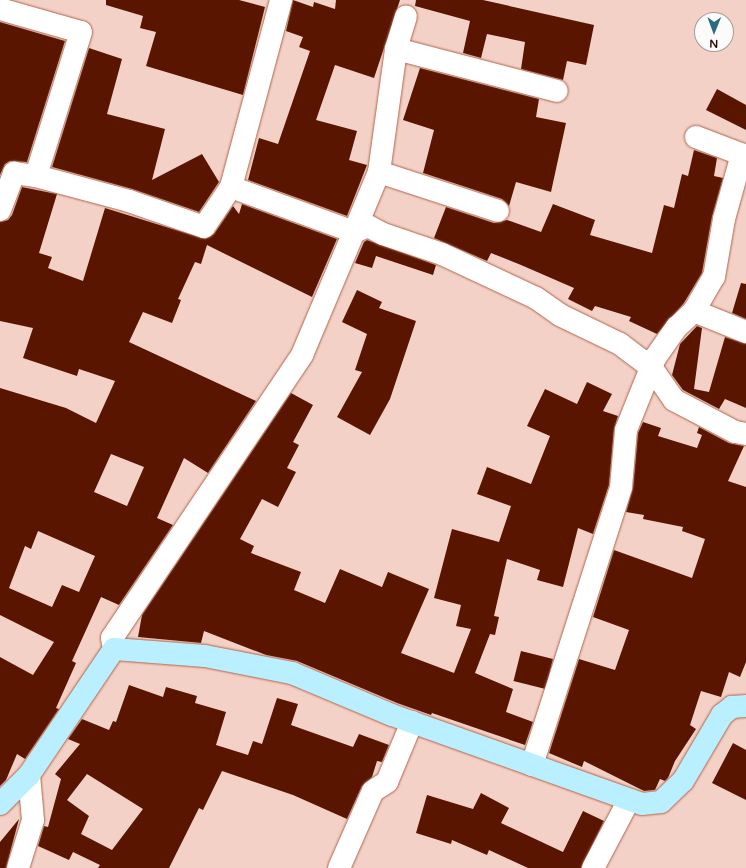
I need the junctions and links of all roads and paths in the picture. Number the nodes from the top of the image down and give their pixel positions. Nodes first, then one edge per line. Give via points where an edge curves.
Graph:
1 (281, 0) edge
2 (0, 9) edge
3 (406, 16) dead end
4 (396, 49) junction
5 (557, 91) dead end
6 (696, 137) dead end
7 (744, 155) edge
8 (379, 172) junction
9 (36, 176) junction
10 (231, 187) junction
11 (0, 210) edge
12 (498, 211) dead end
13 (354, 232) junction
14 (694, 311) junction
15 (746, 332) edge
16 (651, 366) junction
17 (746, 434) edge
18 (114, 648) junction
19 (746, 706) edge
20 (412, 722) junction
21 (532, 765) junction
22 (29, 775) junction
23 (628, 800) junction
24 (0, 804) edge
25 (18, 868) edge
26 (339, 868) edge
27 (593, 868) edge

1 - 10 street
2 - 9 street via 81,32
3 - 4 street
4 - 5 street
4 - 8 street
6 - 7 street
7 - 14 street via 724,219 714,277
8 - 12 street
8 - 13 street
9 - 10 street via 129,201 204,227
9 - 11 street via 14,173
10 - 13 street
13 - 16 street via 368,226 383,234 442,254 536,298 560,315 620,344
13 - 18 street via 302,355 112,638
14 - 15 street
14 - 16 street via 677,327
16 - 17 street via 674,400 735,432
16 - 21 street via 626,430 621,487
18 - 20 main road via 205,656 292,673
18 - 22 main road
19 - 23 main road via 732,707 722,715 683,781 661,802 642,804
20 - 21 main road
20 - 26 street via 387,782 373,791
21 - 23 main road
22 - 24 main road
22 - 25 street via 33,820
23 - 27 street

